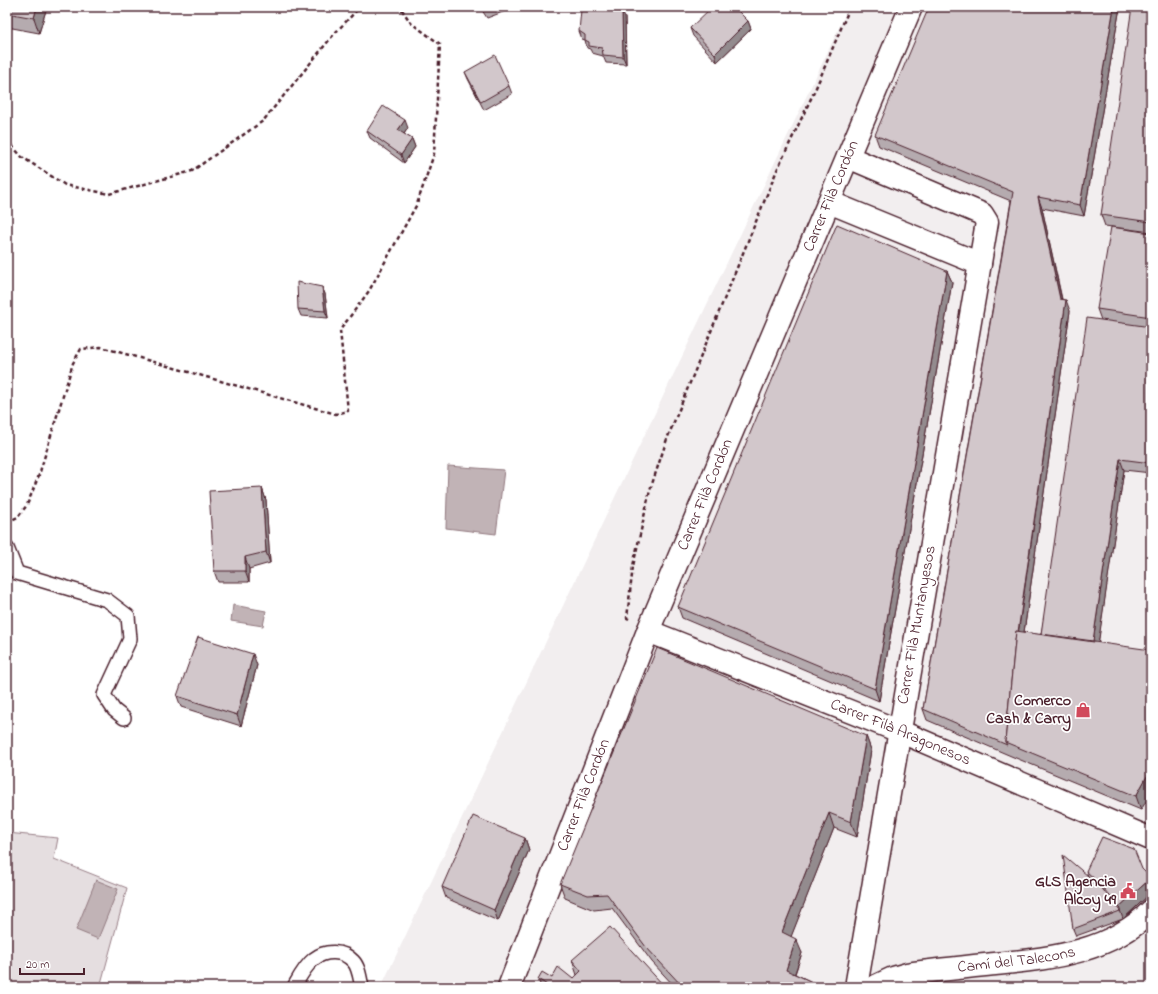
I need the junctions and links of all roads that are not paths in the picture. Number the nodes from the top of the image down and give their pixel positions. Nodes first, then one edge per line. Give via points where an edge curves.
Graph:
1 (911, 7) edge
2 (848, 157) junction
3 (829, 202) junction
4 (980, 264) junction
5 (7, 548) edge
6 (648, 631) junction
7 (124, 718) dead end
8 (899, 731) junction
9 (1151, 839) edge
10 (1151, 912) edge
11 (294, 987) edge
12 (362, 987) edge
13 (509, 987) edge
14 (859, 987) edge
15 (874, 987) edge

1 - 2 street, Carrer Filà Cordón
2 - 3 street, Carrer Filà Cordón
2 - 4 street, Carrer Filà Muntanyesos via 982,214 987,222 987,228
3 - 4 street
3 - 6 street, Carrer Filà Cordón
4 - 8 street, Carrer Filà Muntanyesos
5 - 7 lane via 17,573 107,600 128,616 130,639 104,695 114,710
6 - 8 street, Carrer Filà Aragonesos
6 - 13 street, Carrer Filà Cordón
8 - 9 street, Carrer Filà Aragonesos
8 - 14 street, Carrer Filà Muntanyesos via 857,981
10 - 15 street, Camí del Talecons via 1115,937 1077,952 1050,958 907,974
11 - 12 lane via 314,959 323,954 336,952 354,962

